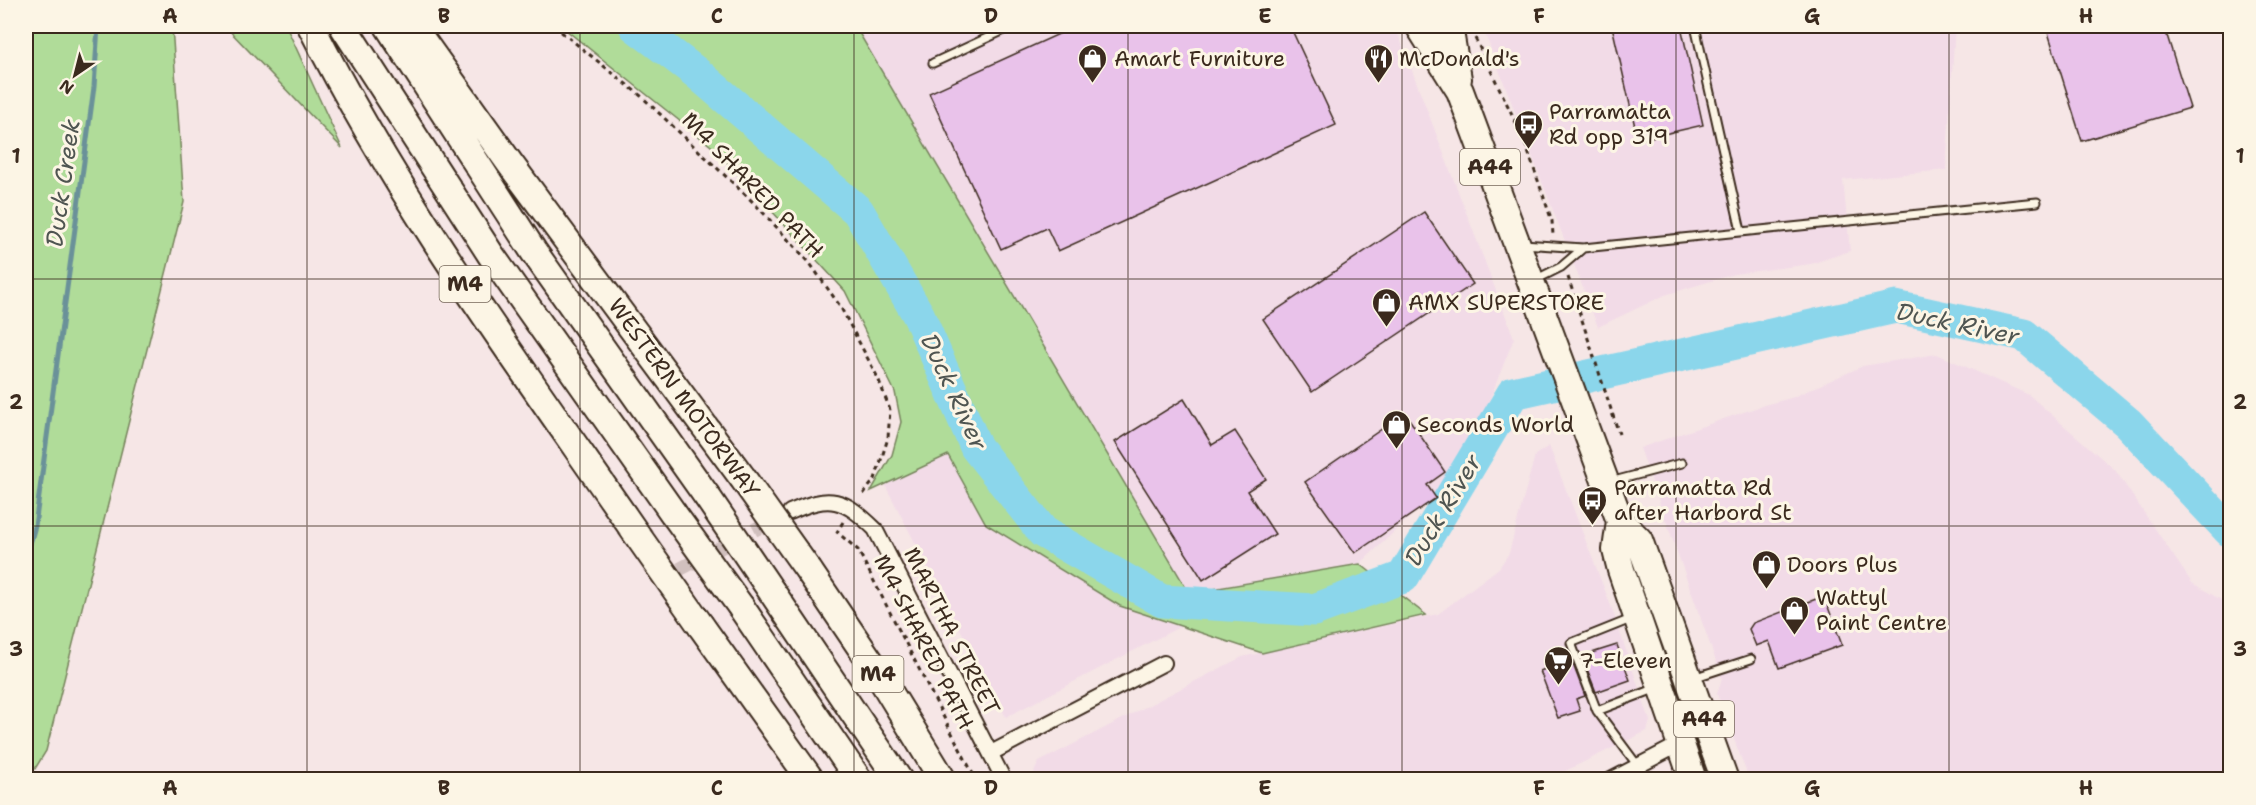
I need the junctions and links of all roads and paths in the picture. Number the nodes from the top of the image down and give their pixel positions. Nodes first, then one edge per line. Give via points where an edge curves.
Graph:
1 (311, 26) edge
2 (343, 26) edge
3 (388, 26) edge
4 (412, 26) edge
5 (554, 26) edge
6 (1013, 26) edge
7 (1419, 26) edge
8 (1449, 26) edge
9 (1695, 26) edge
10 (1474, 36) dead end
11 (933, 63) dead end
12 (1460, 91) junction
13 (2037, 202) dead end
14 (1552, 221) dead end
15 (1741, 231) junction
16 (1518, 244) junction
17 (1582, 248) junction
18 (1532, 282) junction
19 (1580, 308) dead end
20 (1619, 434) dead end
21 (1682, 463) dead end
22 (1605, 483) junction
23 (852, 509) junction
24 (790, 512) tunnel mouth
25 (1620, 521) junction
26 (1637, 617) junction
27 (1751, 659) dead end
28 (1164, 663) dead end
29 (1690, 679) junction
30 (1660, 687) junction
31 (1597, 711) junction
32 (1680, 744) junction
33 (991, 753) junction
34 (1638, 766) junction
35 (811, 780) edge
36 (859, 780) edge
37 (899, 780) edge
38 (943, 780) edge
39 (976, 780) edge
40 (1004, 780) edge
41 (1611, 780) edge
42 (1693, 780) edge
43 (1725, 780) edge

1 - 35 highway, M4, bridge via 346,96 394,177 486,316
2 - 36 highway, M4, bridge via 491,255
3 - 37 highway, WESTERN MOTORWAY / M4, bridge via 534,252 706,495
4 - 38 highway, WESTERN MOTORWAY / M4, bridge via 809,571
5 - 23 path, M4 SHARED PATH via 641,96 755,204 809,262 840,306 878,378 890,410 888,438 875,479
6 - 11 lane
7 - 12 highway, A44
8 - 12 highway, A44
9 - 15 lane
10 - 14 path via 1523,137
12 - 16 highway, A44
13 - 15 lane
15 - 17 lane
16 - 17 lane
16 - 18 highway, A44
17 - 18 lane via 1560,267
18 - 22 highway, A44
19 - 20 path
21 - 22 lane
22 - 25 highway, A44
23 - 24 street via 823,500
23 - 33 street, MARTHA STREET via 875,529
23 - 39 path, M4 SHARED PATH via 837,532 858,550
25 - 26 highway, A44 via 1616,550
25 - 29 highway, A44 via 1639,540
26 - 30 highway, A44
26 - 31 lane via 1571,643
27 - 29 lane
28 - 33 street
29 - 43 highway, A44
30 - 31 lane
30 - 32 highway, A44
31 - 34 lane
32 - 34 street
32 - 42 highway, A44
33 - 40 street, MARTHA STREET
34 - 41 street

